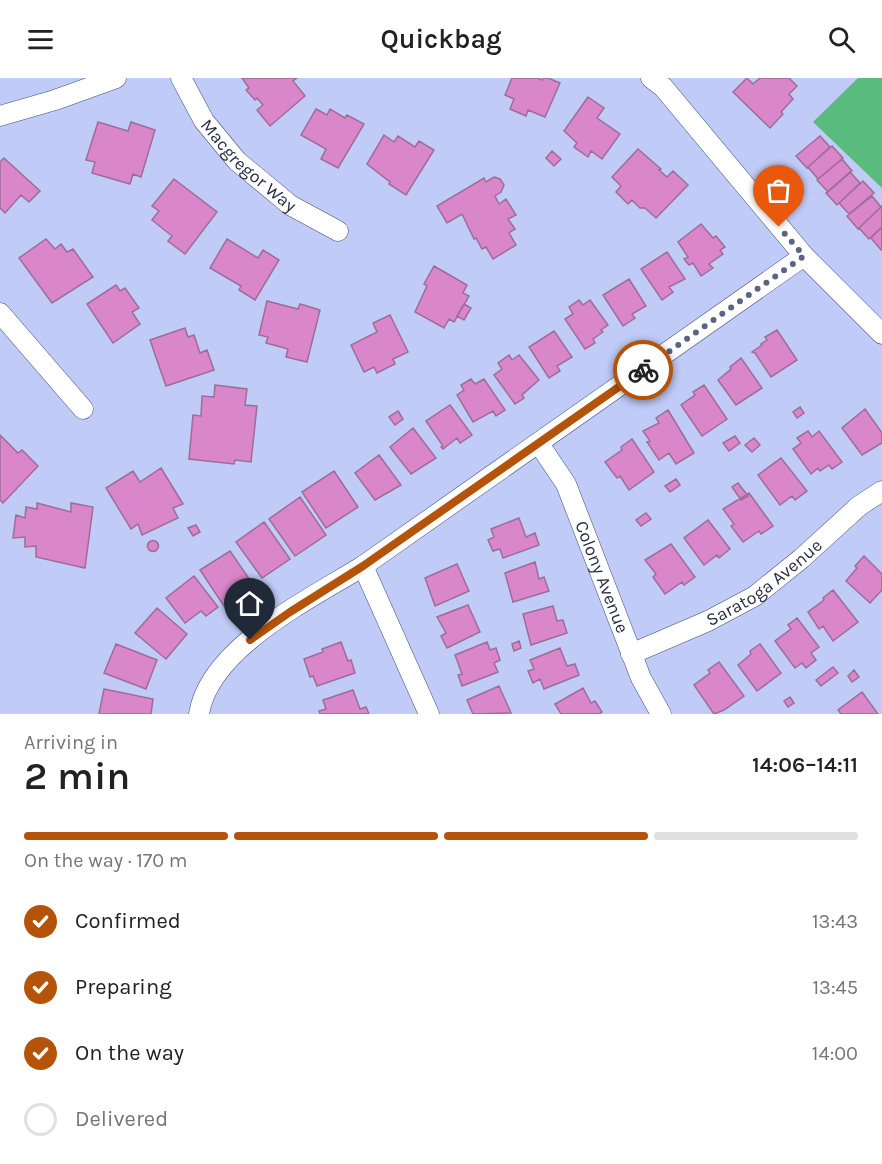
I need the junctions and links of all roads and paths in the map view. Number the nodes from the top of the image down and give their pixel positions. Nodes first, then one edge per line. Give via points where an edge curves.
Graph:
1 (116, 78) edge
2 (181, 78) edge
3 (662, 81) edge
4 (0, 116) edge
5 (339, 231) dead end
6 (804, 256) junction
7 (0, 313) edge
8 (882, 334) edge
9 (83, 409) dead end
10 (539, 444) junction
11 (882, 491) edge
12 (363, 566) junction
13 (631, 654) junction
14 (199, 714) edge
15 (429, 714) edge
16 (661, 714) edge

1 - 4 street
2 - 5 street, Macgregor Way via 204,121 237,161 290,205
3 - 6 street
6 - 8 street
6 - 10 street
7 - 9 street
10 - 12 street
10 - 13 street, Colony Avenue via 566,484
11 - 13 street, Saratoga Avenue via 859,506 755,596
12 - 14 street via 238,649 206,690
12 - 15 street
13 - 16 street, Colony Avenue

